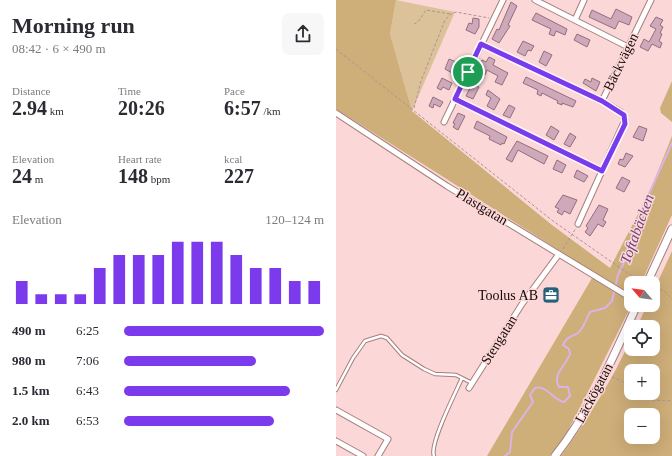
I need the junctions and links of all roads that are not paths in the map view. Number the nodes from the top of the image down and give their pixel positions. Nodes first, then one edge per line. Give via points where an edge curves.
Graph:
1 (503, 0) edge
2 (535, 0) edge
3 (584, 0) edge
4 (651, 0) edge
5 (575, 20) junction
6 (481, 44) junction
7 (628, 47) junction
8 (455, 99) junction
9 (602, 101) junction
10 (336, 113) edge
11 (444, 122) dead end
12 (602, 171) junction
13 (578, 224) road end
14 (672, 229) edge
15 (559, 254) junction
16 (650, 276) edge
17 (624, 294) edge
18 (634, 312) edge
19 (462, 378) junction
20 (472, 383) junction
21 (469, 388) dead end
22 (336, 390) edge
23 (336, 410) edge
24 (336, 441) edge
25 (363, 456) edge
26 (378, 456) edge
27 (434, 456) edge
28 (555, 456) edge

1 - 6 street
2 - 5 street
3 - 5 street
4 - 7 street, Bäckvägen
5 - 7 street
6 - 8 street
6 - 9 street
7 - 9 street, Bäckvägen
8 - 11 street
8 - 12 street
9 - 12 street, Bäckvägen via 624,115 626,120
10 - 15 street, Plastgatan via 447,186
12 - 13 street, Bäckvägen
14 - 16 main road
15 - 17 street, Plastgatan
15 - 20 street, Stengatan via 522,304
18 - 28 main road, Läckögatan via 595,395
19 - 20 lane
19 - 22 lane via 456,375 434,374 424,369 402,355 387,338 381,336 365,341
19 - 27 lane via 439,430
20 - 21 street, Stengatan
23 - 26 street via 388,439
24 - 25 street

